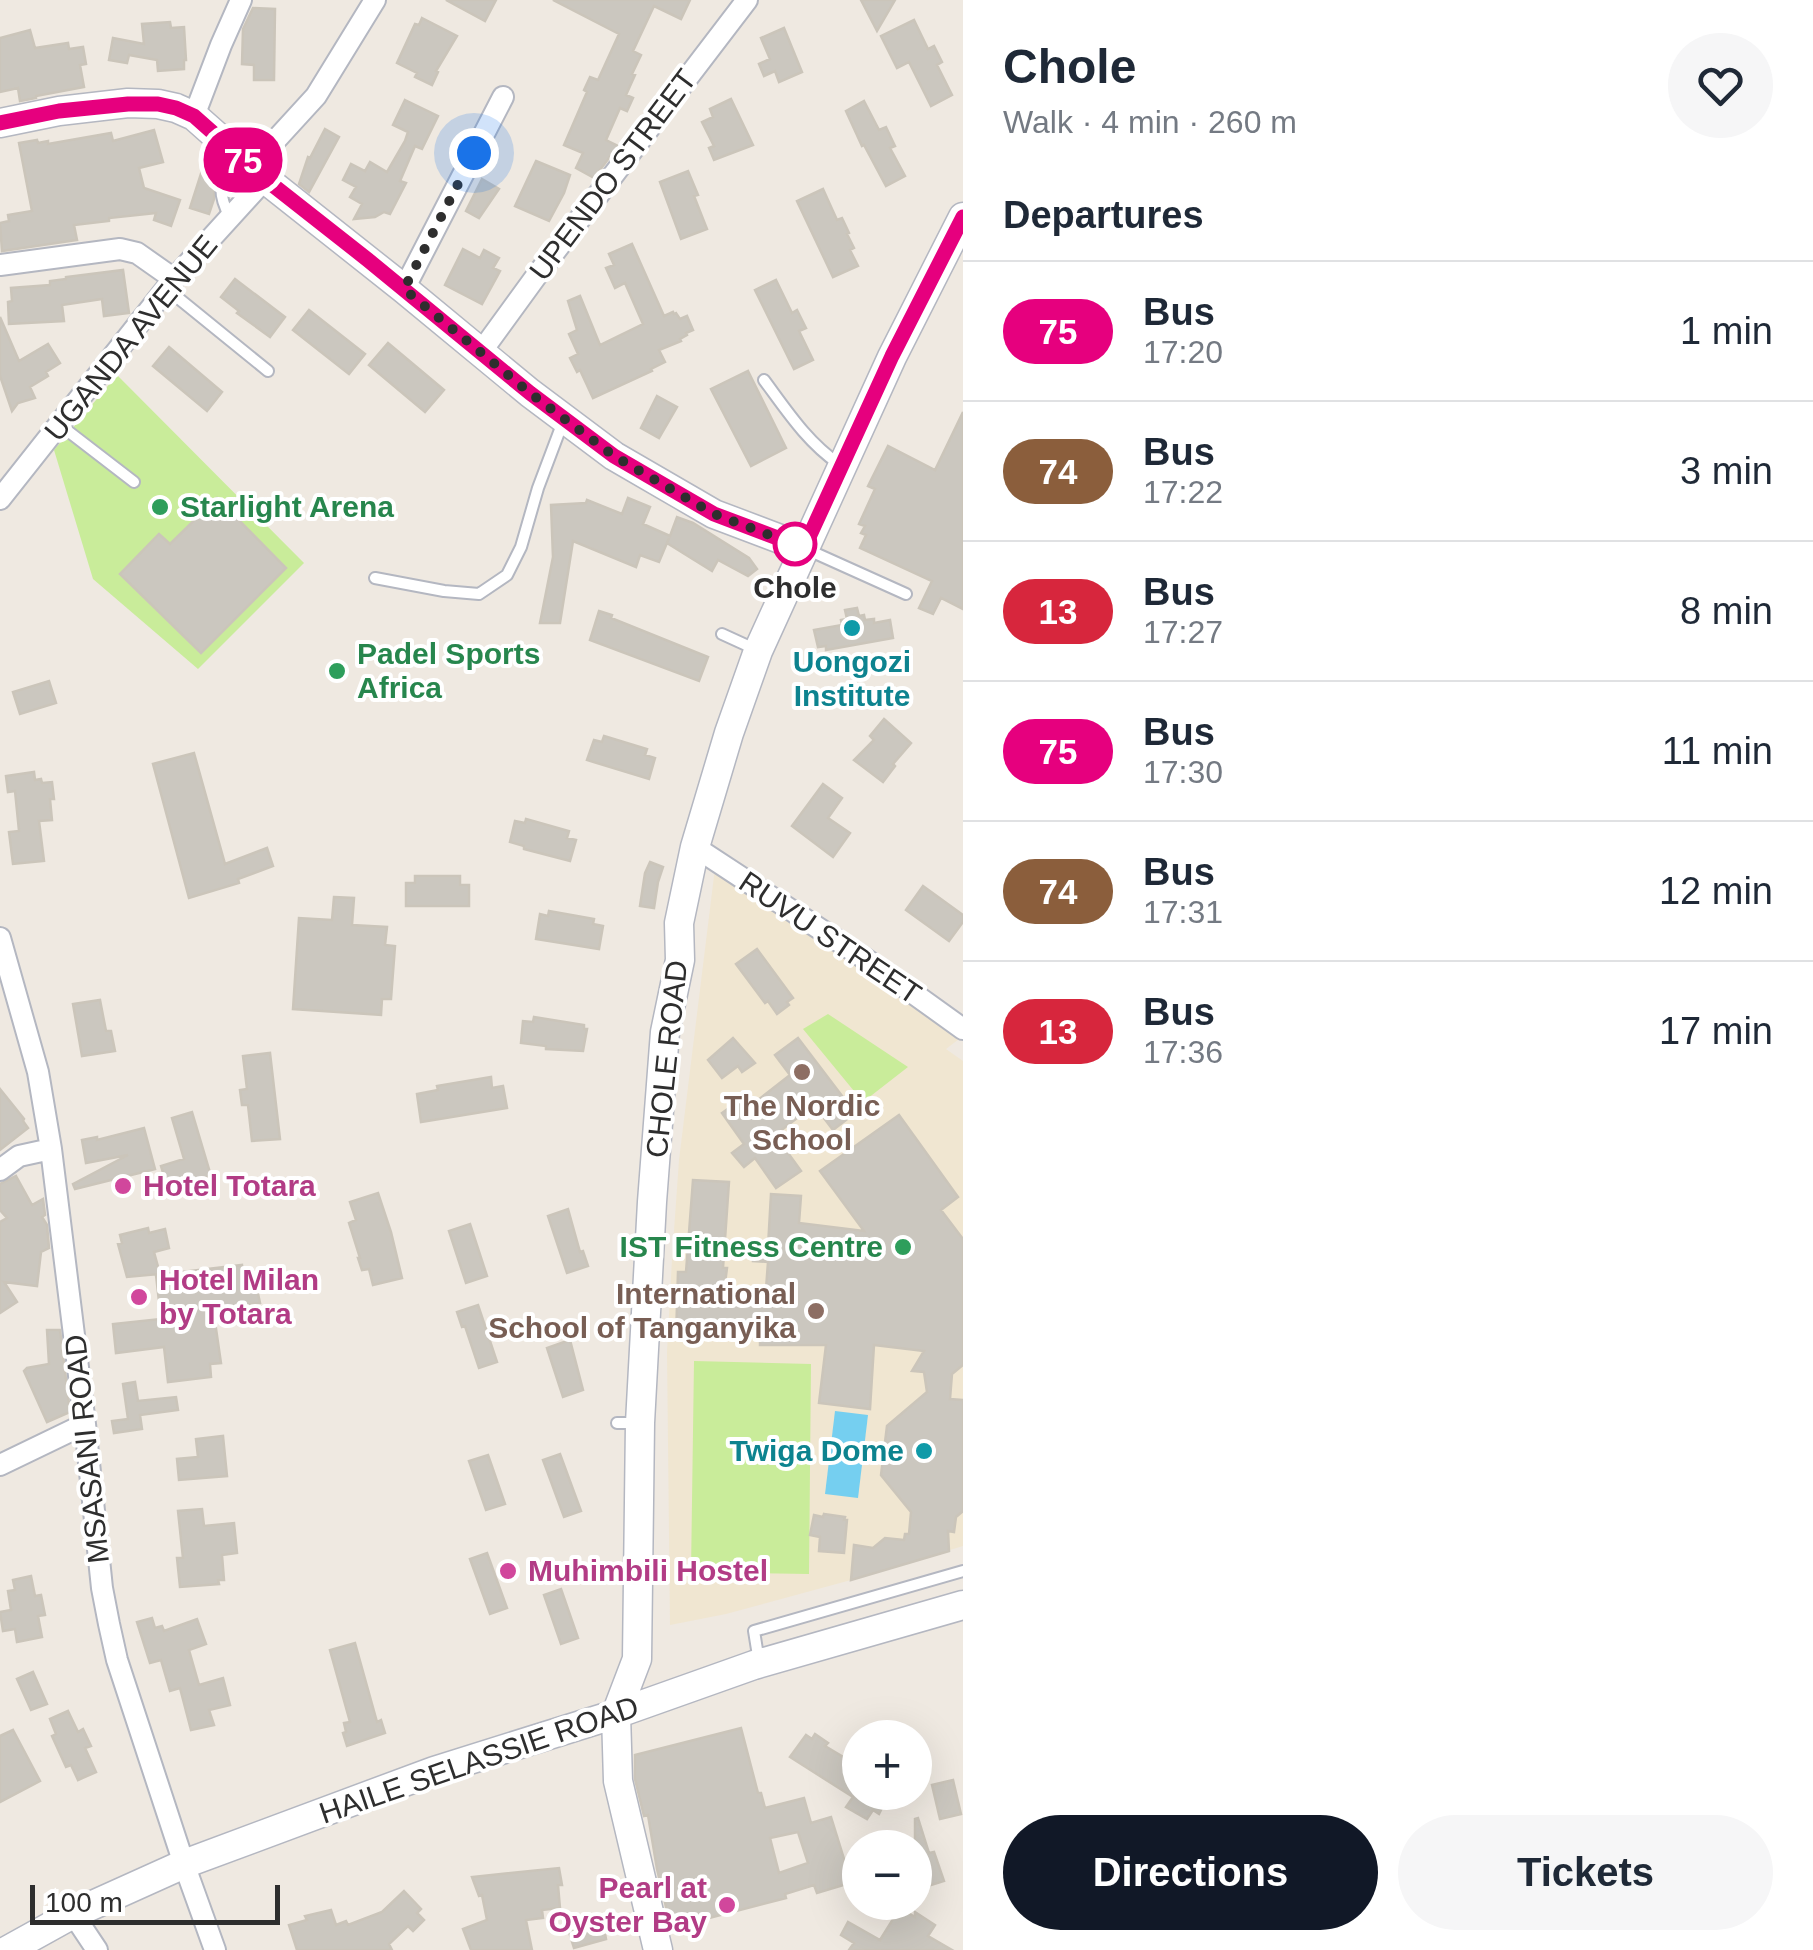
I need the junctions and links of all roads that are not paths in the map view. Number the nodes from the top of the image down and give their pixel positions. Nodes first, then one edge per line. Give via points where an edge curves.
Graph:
1 (241, 0) edge
2 (374, 0) edge
3 (746, 0) edge
4 (503, 97) dead end
5 (194, 116) junction
6 (0, 123) edge
7 (250, 166) junction
8 (963, 216) edge
9 (230, 218) junction
10 (0, 265) edge
11 (170, 284) junction
12 (404, 289) junction
13 (482, 352) junction
14 (268, 372) dead end
15 (764, 380) dead end
16 (564, 418) junction
17 (59, 424) junction
18 (842, 466) junction
19 (134, 482) dead end
20 (0, 499) edge
21 (804, 548) junction
22 (375, 578) dead end
23 (906, 594) dead end
24 (722, 634) dead end
25 (758, 650) junction
26 (695, 847) junction
27 (0, 938) edge
28 (963, 1029) edge
29 (51, 1149) junction
30 (1, 1168) edge
31 (85, 1424) junction
32 (0, 1465) edge
33 (963, 1571) edge
34 (963, 1605) edge
35 (760, 1663) junction
36 (616, 1714) junction
37 (184, 1864) junction
38 (73, 1914) junction
39 (20, 1947) edge
40 (97, 1950) edge
41 (215, 1950) edge
42 (658, 1950) edge

1 - 5 street
2 - 7 street, UGANDA AVENUE via 316,96
3 - 13 street, UPENDO STREET
4 - 12 street
5 - 6 street via 158,104 128,104
5 - 7 street
7 - 9 street, UGANDA AVENUE
7 - 9 lane via 227,166 221,201
7 - 12 street
8 - 18 street, CHOLE ROAD
9 - 11 street, UGANDA AVENUE
10 - 11 street via 120,249 137,254
11 - 14 lane
11 - 17 street, UGANDA AVENUE
12 - 13 street
13 - 16 street
15 - 18 lane via 800,429
16 - 21 street via 614,456 714,514
16 - 22 lane via 507,575 479,594
17 - 19 lane
17 - 20 street, UGANDA AVENUE
18 - 21 street, CHOLE ROAD
21 - 23 lane
21 - 25 street, CHOLE ROAD
24 - 25 lane
25 - 26 street, CHOLE ROAD
26 - 28 street, RUVU STREET
26 - 36 street, CHOLE ROAD via 665,1032 628,1423 636,1659
27 - 29 street, MSASANI ROAD via 38,1072
29 - 30 street
29 - 31 street, MSASANI ROAD
31 - 32 street
31 - 37 street, MSASANI ROAD via 108,1624
33 - 35 lane via 754,1630
34 - 35 street, HAILE SELASSIE ROAD
35 - 36 street, HAILE SELASSIE ROAD
36 - 37 street, HAILE SELASSIE ROAD via 434,1771
36 - 42 street, CHOLE ROAD via 618,1780
37 - 38 street, HAILE SELASSIE ROAD
37 - 41 street, MSASANI ROAD
38 - 39 street, HAILE SELASSIE ROAD
38 - 40 street

